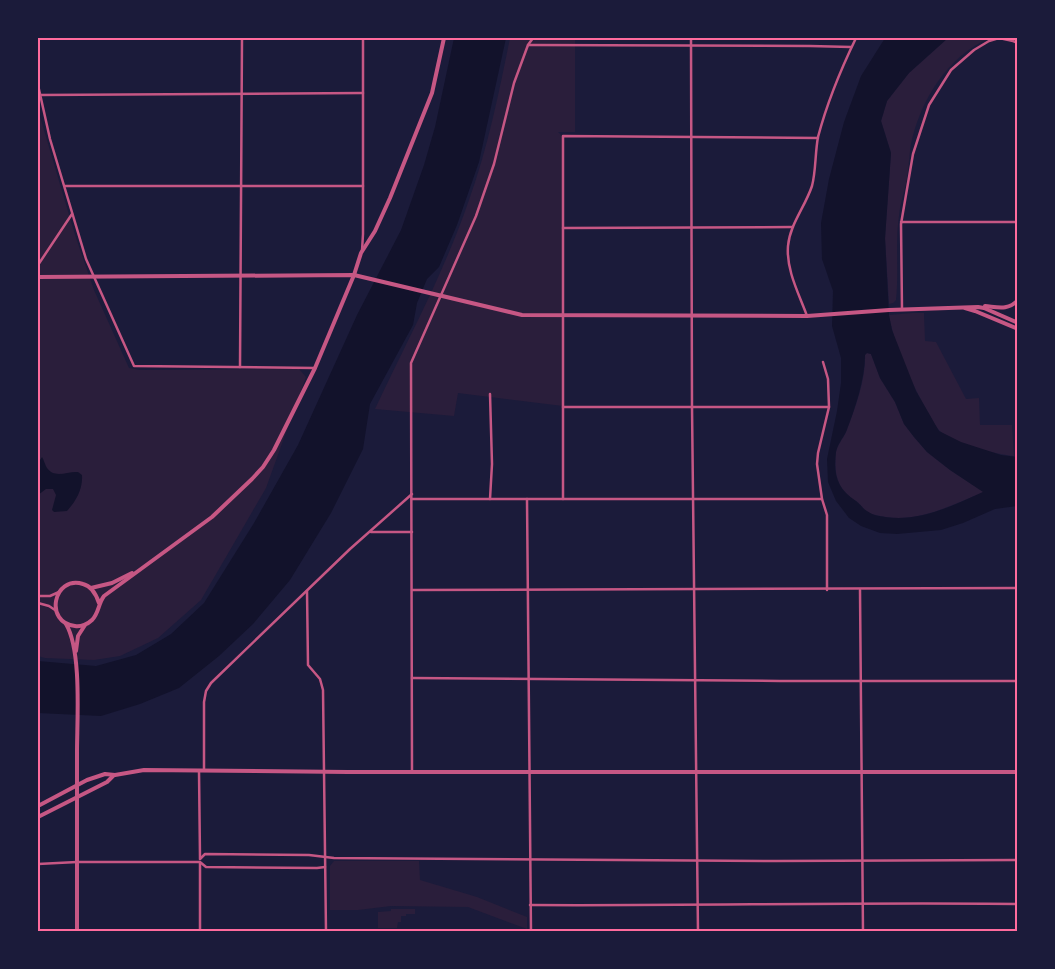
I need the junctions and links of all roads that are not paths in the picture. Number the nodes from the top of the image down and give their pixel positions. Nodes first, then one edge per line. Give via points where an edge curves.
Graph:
1 (242, 38) edge
2 (363, 38) edge
3 (444, 38) edge
4 (533, 38) edge
5 (691, 38) edge
6 (856, 38) edge
7 (1018, 43) edge
8 (528, 45) junction
9 (691, 46) junction
10 (851, 47) junction
11 (38, 85) edge
12 (1018, 88) edge
13 (242, 93) junction
14 (363, 93) junction
15 (39, 95) junction
16 (692, 137) junction
17 (818, 138) junction
18 (1017, 159) edge
19 (1018, 171) edge
20 (65, 186) junction
21 (240, 186) junction
22 (363, 186) junction
23 (72, 214) junction
24 (901, 222) junction
25 (1018, 222) edge
26 (793, 227) junction
27 (563, 228) junction
28 (693, 228) junction
29 (361, 253) junction
30 (38, 265) edge
31 (354, 275) junction
32 (38, 276) edge
33 (93, 276) junction
34 (240, 276) junction
35 (440, 297) junction
36 (1018, 300) edge
37 (978, 306) junction
38 (962, 308) junction
39 (902, 309) junction
40 (563, 315) junction
41 (692, 316) junction
42 (807, 316) junction
43 (1018, 323) edge
44 (1018, 330) edge
45 (823, 362) dead end
46 (240, 367) junction
47 (315, 368) junction
48 (490, 394) dead end
49 (563, 407) junction
50 (692, 408) junction
51 (829, 408) junction
52 (412, 494) junction
53 (412, 499) junction
54 (490, 499) junction
55 (527, 499) junction
56 (563, 499) junction
57 (693, 499) junction
58 (822, 499) junction
59 (369, 532) junction
60 (412, 532) junction
61 (140, 568) junction
62 (91, 588) junction
63 (1018, 588) edge
64 (412, 590) junction
65 (528, 590) junction
66 (694, 590) junction
67 (826, 590) junction
68 (860, 590) junction
69 (307, 591) junction
70 (58, 592) junction
71 (38, 596) edge
72 (38, 603) edge
73 (98, 604) junction
74 (55, 610) junction
75 (66, 624) junction
76 (85, 625) junction
77 (75, 656) junction
78 (412, 678) junction
79 (530, 679) junction
80 (695, 680) junction
81 (861, 681) junction
82 (1018, 681) edge
83 (202, 770) junction
84 (696, 771) junction
85 (325, 772) junction
86 (412, 772) junction
87 (530, 772) junction
88 (862, 772) junction
89 (1018, 772) edge
90 (115, 775) junction
91 (78, 784) junction
92 (78, 796) junction
93 (38, 806) edge
94 (38, 817) edge
95 (325, 858) junction
96 (530, 860) junction
97 (697, 860) junction
98 (1018, 860) edge
99 (200, 861) junction
100 (863, 861) junction
101 (77, 862) junction
102 (38, 864) edge
103 (325, 867) junction
104 (863, 902) junction
105 (1018, 904) edge
106 (530, 905) junction
107 (698, 905) junction
108 (78, 932) edge
109 (200, 932) edge
110 (326, 932) edge
111 (530, 932) edge
112 (698, 932) edge
113 (863, 932) edge

1 - 13 street
2 - 14 street
3 - 29 street via 429,104 375,231
4 - 8 street
5 - 9 street
6 - 10 street
7 - 24 street via 999,38 989,41 950,70 928,106 920,127
8 - 9 street
8 - 35 street via 514,83 484,194
9 - 10 street
9 - 16 street
10 - 17 street
11 - 15 street
12 - 18 street
13 - 14 street
13 - 15 street
13 - 21 street
14 - 22 street
15 - 20 street
16 - 17 street
16 - 27 street via 563,136
16 - 28 street
17 - 26 street via 812,186
18 - 19 street
20 - 21 street
20 - 23 street
21 - 22 street
21 - 34 street
22 - 29 street
23 - 30 street
23 - 33 street
24 - 25 street
24 - 39 street
26 - 28 street
26 - 42 street via 788,246 789,261
27 - 28 street
27 - 40 street
28 - 41 street
29 - 31 street
31 - 34 street
31 - 35 street
31 - 47 street
32 - 33 street
33 - 34 street
33 - 46 street via 134,366
34 - 46 street
35 - 40 street via 522,315
35 - 52 street via 411,363
36 - 37 street via 1004,308
37 - 38 street
37 - 43 street
38 - 39 street
38 - 44 street
39 - 42 street
40 - 41 street
40 - 49 street
41 - 42 street
41 - 50 street
45 - 51 street via 828,379
46 - 47 street
47 - 61 street via 263,467 212,517
48 - 54 street
49 - 50 street
49 - 56 street
50 - 51 street
50 - 57 street
51 - 58 street via 817,464
52 - 53 street
52 - 59 street
53 - 54 street
53 - 60 street
54 - 55 street
55 - 56 street
55 - 65 street
56 - 57 street
57 - 58 street
57 - 66 street
58 - 67 street via 827,515
59 - 60 street
59 - 69 street
60 - 64 street
61 - 62 street via 112,583
61 - 73 street
62 - 70 street via 78,582
62 - 73 street
63 - 68 street
64 - 65 street
64 - 78 street
65 - 66 street
65 - 79 street
66 - 67 street
66 - 80 street
67 - 68 street
68 - 81 street
69 - 83 street via 214,678 204,702
69 - 85 street via 308,664 320,679 323,690
70 - 71 street
70 - 74 street
72 - 74 street
73 - 76 street via 95,616
74 - 75 street
75 - 76 street
75 - 77 street
76 - 77 street via 78,636
77 - 91 street
78 - 79 street
78 - 86 street
79 - 80 street
79 - 87 street
80 - 81 street
80 - 84 street
81 - 82 street
81 - 88 street
83 - 85 street
83 - 90 street via 144,770
83 - 99 street
84 - 87 street
84 - 88 street
84 - 97 street
85 - 86 street
85 - 95 street
86 - 87 street
87 - 96 street
88 - 89 street
88 - 100 street
90 - 91 street via 105,774
90 - 92 street
91 - 92 street
91 - 93 street
92 - 94 street
92 - 101 street
95 - 96 street
95 - 99 street via 205,854
95 - 103 street
96 - 97 street
96 - 106 street
97 - 100 street
97 - 107 street
98 - 100 street
99 - 101 street
99 - 103 street via 206,867
99 - 109 street
100 - 104 street
101 - 102 street
101 - 108 street
103 - 110 street
104 - 105 street
104 - 107 street
104 - 113 street
106 - 107 street
106 - 111 street
107 - 112 street

